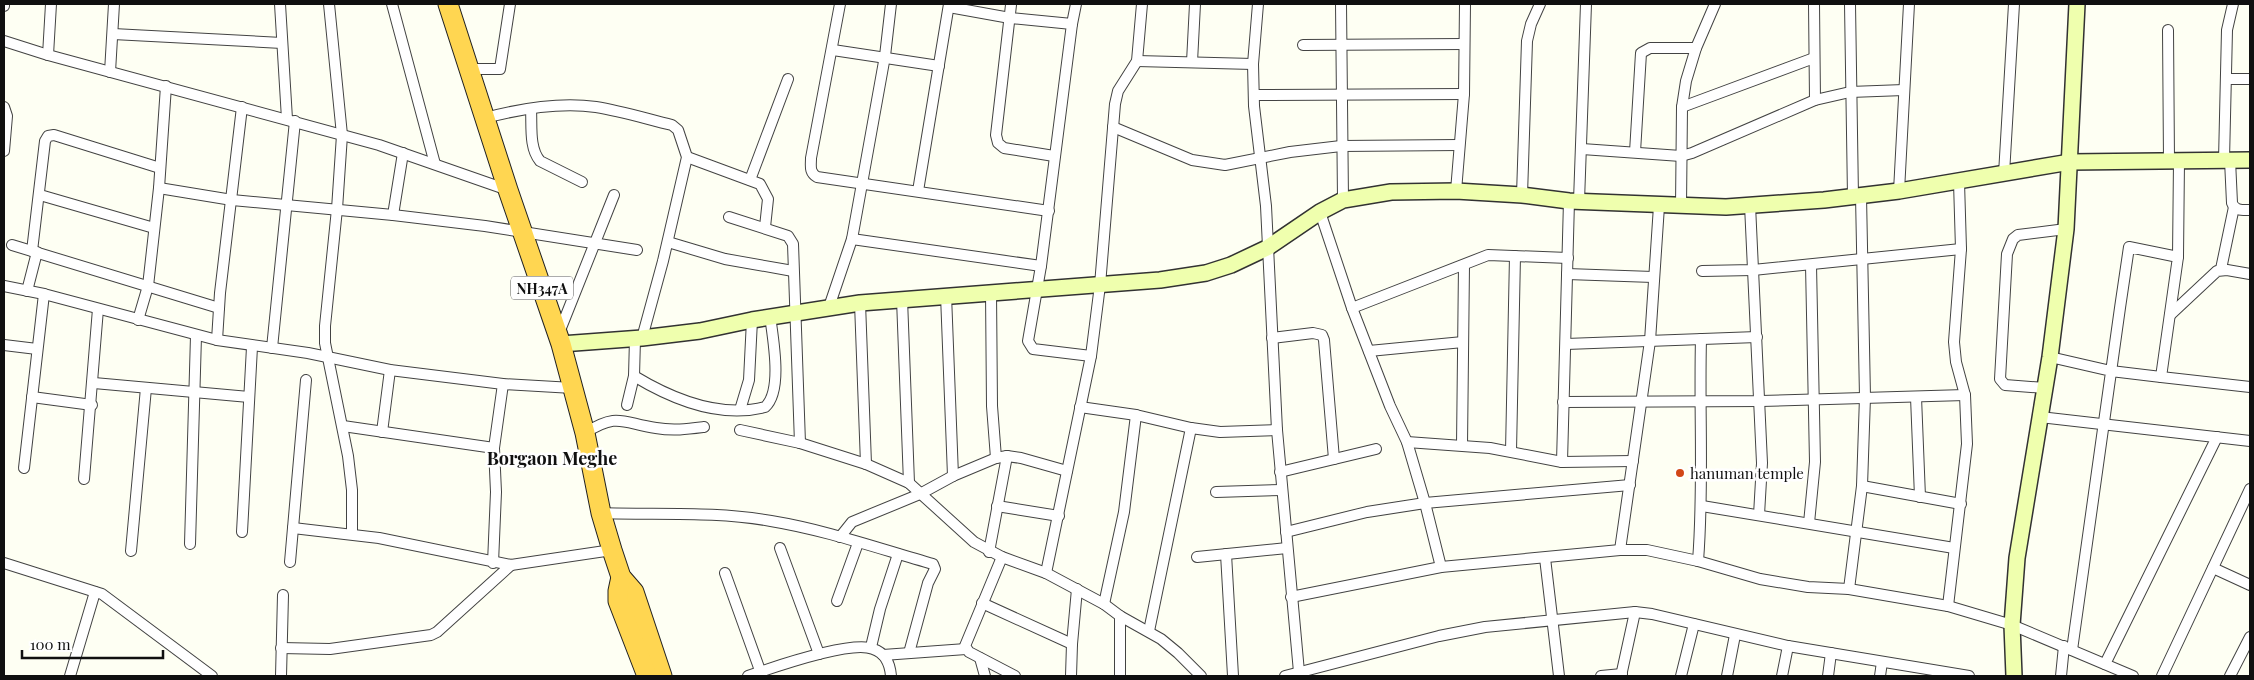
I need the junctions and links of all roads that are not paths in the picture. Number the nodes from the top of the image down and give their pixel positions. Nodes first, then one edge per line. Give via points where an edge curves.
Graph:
1 (51, 4) edge
2 (114, 4) edge
3 (280, 4) edge
4 (329, 4) edge
5 (392, 4) edge
6 (448, 4) edge
7 (510, 4) edge
8 (840, 4) edge
9 (891, 4) edge
10 (1076, 4) edge
11 (1142, 4) edge
12 (1195, 4) edge
13 (1258, 4) edge
14 (1340, 4) edge
15 (1465, 4) edge
16 (1540, 4) edge
17 (1586, 4) edge
18 (1715, 4) edge
19 (1814, 4) edge
20 (1850, 4) edge
21 (1910, 4) edge
22 (2014, 4) edge
23 (2077, 4) edge
24 (2232, 4) edge
25 (949, 5) edge
26 (1011, 5) edge
27 (1010, 18) junction
28 (1072, 24) junction
29 (2168, 30) dead end
30 (113, 34) junction
31 (4, 42) edge
32 (282, 43) junction
33 (1464, 44) junction
34 (1303, 45) dead end
35 (1341, 45) junction
36 (1696, 48) junction
37 (833, 50) junction
38 (48, 56) junction
39 (885, 56) junction
40 (1814, 58) junction
41 (1137, 61) junction
42 (1192, 62) junction
43 (1254, 64) junction
44 (938, 66) junction
45 (469, 70) junction
46 (110, 72) junction
47 (788, 78) dead end
48 (2226, 79) junction
49 (2250, 79) edge
50 (166, 86) junction
51 (1904, 90) junction
52 (1850, 92) junction
53 (1464, 94) junction
54 (1254, 95) junction
55 (1342, 95) junction
56 (1815, 100) junction
57 (242, 106) junction
58 (4, 107) edge
59 (1682, 107) junction
60 (531, 110) junction
61 (485, 118) junction
62 (291, 120) junction
63 (1113, 127) junction
64 (342, 135) junction
65 (1459, 144) junction
66 (1341, 146) junction
67 (1582, 149) junction
68 (4, 151) edge
69 (1635, 152) junction
70 (403, 153) junction
71 (1054, 156) junction
72 (1682, 156) junction
73 (1260, 157) junction
74 (687, 158) junction
75 (2227, 160) junction
76 (2250, 160) edge
77 (2174, 161) junction
78 (2070, 162) junction
79 (435, 164) junction
80 (160, 168) junction
81 (2004, 174) junction
82 (750, 180) junction
83 (582, 182) dead end
84 (1959, 182) junction
85 (862, 183) junction
86 (159, 188) junction
87 (508, 190) junction
88 (918, 191) junction
89 (1456, 191) junction
90 (1899, 191) junction
91 (40, 195) junction
92 (614, 195) dead end
93 (1522, 195) junction
94 (1857, 196) junction
95 (232, 200) junction
96 (1343, 200) junction
97 (1574, 201) junction
98 (287, 205) junction
99 (1750, 205) junction
100 (1659, 206) junction
101 (1681, 206) junction
102 (2234, 207) junction
103 (337, 209) junction
104 (2250, 210) edge
105 (1049, 211) junction
106 (1320, 212) junction
107 (393, 215) junction
108 (729, 217) dead end
109 (765, 227) junction
110 (154, 228) junction
111 (2066, 229) junction
112 (522, 230) junction
113 (852, 239) junction
114 (668, 242) junction
115 (595, 244) junction
116 (12, 245) dead end
117 (1267, 248) junction
118 (1961, 249) junction
119 (637, 250) dead end
120 (35, 251) junction
121 (1515, 256) junction
122 (2178, 257) junction
123 (1568, 258) junction
124 (1863, 259) junction
125 (1464, 265) junction
126 (1810, 265) junction
127 (1041, 266) junction
128 (2221, 269) junction
129 (1753, 270) junction
130 (793, 271) junction
131 (1702, 271) dead end
132 (1567, 274) junction
133 (2250, 274) edge
134 (1653, 277) junction
135 (1100, 285) junction
136 (4, 286) edge
137 (148, 286) junction
138 (1037, 290) junction
139 (27, 291) junction
140 (991, 292) junction
141 (44, 294) junction
142 (946, 295) junction
143 (902, 298) junction
144 (860, 303) junction
145 (829, 307) junction
146 (219, 308) junction
147 (1352, 308) junction
148 (98, 309) junction
149 (795, 312) junction
150 (2170, 315) junction
151 (770, 316) junction
152 (138, 320) junction
153 (752, 320) junction
154 (196, 336) junction
155 (1757, 337) junction
156 (1272, 338) junction
157 (639, 339) junction
158 (217, 340) junction
159 (559, 340) junction
160 (1700, 340) junction
161 (1650, 341) junction
162 (1463, 342) junction
163 (1566, 344) junction
164 (4, 345) edge
165 (252, 347) junction
166 (272, 348) junction
167 (37, 349) junction
168 (1369, 350) junction
169 (1091, 356) junction
170 (2050, 357) junction
171 (329, 358) junction
172 (390, 370) junction
173 (2111, 371) junction
174 (634, 376) junction
175 (2161, 377) junction
176 (306, 380) dead end
177 (94, 383) junction
178 (503, 384) junction
179 (146, 388) junction
180 (573, 388) junction
181 (2045, 388) junction
182 (2250, 388) edge
183 (194, 391) junction
184 (1965, 395) junction
185 (32, 397) junction
186 (249, 397) junction
187 (1866, 397) junction
188 (1916, 397) junction
189 (1815, 399) junction
190 (1643, 401) junction
191 (1761, 401) junction
192 (1563, 402) junction
193 (1699, 402) junction
194 (92, 405) junction
195 (627, 405) dead end
196 (1080, 407) junction
197 (740, 410) junction
198 (1136, 415) junction
199 (2040, 417) junction
200 (2103, 424) junction
201 (343, 426) junction
202 (704, 427) dead end
203 (1191, 428) junction
204 (740, 430) dead end
205 (1277, 430) junction
206 (382, 432) junction
207 (585, 433) junction
208 (2217, 437) junction
209 (2250, 441) edge
210 (1406, 442) junction
211 (800, 443) junction
212 (1462, 445) junction
213 (494, 448) junction
214 (1376, 449) dead end
215 (1511, 451) junction
216 (1001, 457) junction
217 (1334, 459) junction
218 (1633, 461) junction
219 (1562, 462) junction
220 (866, 464) junction
221 (24, 468) dead end
222 (1067, 470) junction
223 (1280, 472) junction
224 (953, 476) junction
225 (84, 479) dead end
226 (909, 483) junction
227 (1630, 485) junction
228 (1862, 486) junction
229 (2250, 489) edge
230 (1282, 490) junction
231 (1216, 492) dead end
232 (920, 494) junction
233 (1920, 497) junction
234 (1425, 503) junction
235 (1960, 504) junction
236 (997, 506) junction
237 (1702, 506) junction
238 (601, 513) junction
239 (1759, 515) junction
240 (1058, 516) junction
241 (1809, 523) junction
242 (293, 528) junction
243 (242, 532) dead end
244 (1286, 532) junction
245 (1855, 532) junction
246 (352, 534) junction
247 (840, 537) junction
248 (858, 543) junction
249 (190, 544) dead end
250 (780, 548) dead end
251 (1287, 548) junction
252 (1954, 548) junction
253 (612, 550) junction
254 (1620, 550) junction
255 (131, 551) dead end
256 (989, 552) junction
257 (898, 554) junction
258 (1226, 554) junction
259 (1002, 557) junction
260 (1197, 557) dead end
261 (1545, 558) junction
262 (1698, 560) junction
263 (290, 562) dead end
264 (4, 563) edge
265 (493, 563) junction
266 (511, 565) junction
267 (1441, 567) junction
268 (2213, 568) junction
269 (724, 573) dead end
270 (1046, 574) junction
271 (621, 577) junction
272 (2250, 585) edge
273 (1076, 589) junction
274 (1850, 589) junction
275 (95, 592) junction
276 (283, 595) dead end
277 (1291, 597) junction
278 (837, 601) dead end
279 (982, 603) junction
280 (1104, 604) junction
281 (1948, 606) junction
282 (1635, 612) junction
283 (1120, 616) junction
284 (1552, 619) junction
285 (1694, 624) junction
286 (2012, 625) junction
287 (1149, 631) junction
288 (1735, 635) junction
289 (2250, 637) edge
290 (1072, 644) junction
291 (1788, 646) junction
292 (871, 647) junction
293 (281, 648) junction
294 (2068, 648) junction
295 (966, 649) junction
296 (1831, 653) junction
297 (820, 654) junction
298 (908, 654) junction
299 (883, 655) junction
300 (980, 658) junction
301 (1882, 662) junction
302 (2105, 664) junction
303 (1299, 672) junction
304 (1319, 672) edge
305 (761, 674) edge
306 (1622, 675) edge
307 (70, 676) edge
308 (212, 676) edge
309 (281, 676) edge
310 (647, 676) edge
311 (662, 676) edge
312 (748, 676) edge
313 (891, 676) edge
314 (985, 676) edge
315 (1015, 676) edge
316 (1072, 676) edge
317 (1120, 676) edge
318 (1201, 676) edge
319 (1233, 676) edge
320 (1285, 676) edge
321 (1559, 676) edge
322 (1601, 676) edge
323 (1681, 676) edge
324 (1727, 676) edge
325 (1782, 676) edge
326 (1828, 676) edge
327 (1880, 676) edge
328 (1969, 676) edge
329 (2014, 676) edge
330 (2061, 676) edge
331 (2133, 676) edge
332 (2162, 676) edge
333 (2230, 676) edge

1 - 38 street
2 - 30 street
3 - 32 street
4 - 64 street
5 - 79 street
6 - 45 highway, NH347A
7 - 45 street via 500,69
8 - 37 street
9 - 39 street
10 - 28 street
11 - 41 street
12 - 42 street
13 - 43 street
14 - 35 street
15 - 33 street
16 - 93 street via 1527,41
17 - 67 street
18 - 36 street
19 - 40 street
20 - 52 street
21 - 51 street
22 - 81 street
23 - 78 street
24 - 48 street via 2227,30
25 - 27 street
25 - 44 street
26 - 27 street
27 - 28 street
27 - 71 street via 996,125 998,143 1010,150
28 - 71 street
29 - 77 street
30 - 32 street
30 - 46 street
31 - 38 street
32 - 62 street
33 - 35 street
33 - 53 street
34 - 35 street
35 - 55 street
36 - 59 street
36 - 69 street via 1650,48 1641,53
37 - 39 street
37 - 85 street via 811,171 817,177
38 - 46 street
39 - 44 street
39 - 85 street
40 - 56 street
40 - 59 street
41 - 42 street
41 - 63 street via 1118,91
42 - 43 street
43 - 54 street
44 - 88 street
45 - 61 highway, NH347A
46 - 50 street
47 - 82 street
48 - 49 street
48 - 75 street
50 - 57 street
50 - 80 street
51 - 52 street
51 - 90 street
52 - 56 street
52 - 94 street
53 - 55 street
53 - 65 street
54 - 55 street
54 - 73 street
55 - 66 street
56 - 72 street
57 - 62 street
57 - 95 street
58 - 68 street
59 - 72 street
60 - 61 street
60 - 74 street via 595,107 672,125 678,130
60 - 83 street via 536,156
61 - 87 highway, NH347A
62 - 64 street
62 - 98 street
63 - 73 street via 1192,160 1211,164 1225,165
63 - 135 street
64 - 70 street
64 - 103 street
65 - 66 street
65 - 89 street
66 - 73 street
66 - 96 street
67 - 69 street
67 - 97 street
69 - 72 street
70 - 79 street
70 - 107 street
71 - 105 street
72 - 101 street
73 - 117 street
74 - 82 street
74 - 114 street
75 - 76 street
75 - 77 street
75 - 102 street
77 - 78 street
77 - 122 street
78 - 81 street
78 - 111 street
79 - 87 street
80 - 86 street
80 - 91 street via 54,135 48,136
81 - 84 street
82 - 109 street via 760,184 768,198
84 - 90 street
84 - 118 street
85 - 88 street
85 - 113 street
86 - 95 street
86 - 110 street
87 - 112 highway, NH347A
88 - 105 street
89 - 93 street
89 - 96 street via 1391,192
90 - 94 street
91 - 110 street
91 - 120 street
92 - 115 street
93 - 97 street
94 - 99 street
94 - 124 street
95 - 98 street
95 - 146 street
96 - 106 street
97 - 100 street
97 - 123 street
98 - 103 street
98 - 166 street
99 - 101 street
99 - 129 street
100 - 101 street
100 - 134 street
102 - 104 street
102 - 128 street
103 - 107 street
103 - 171 street via 325,326
105 - 127 street
106 - 117 street
106 - 147 street
107 - 112 street
108 - 109 street
109 - 130 street via 791,239
110 - 137 street
111 - 170 street
111 - 181 street via 2018,235 2007,254 2000,379 2005,385
112 - 115 street
112 - 159 highway, NH347A
113 - 127 street
113 - 145 street
114 - 130 street via 725,259
114 - 157 street
115 - 119 street
115 - 159 street
116 - 120 street
117 - 135 street via 1206,273
117 - 156 street
118 - 124 street
118 - 184 street via 1954,342
120 - 137 street
120 - 139 street
121 - 123 street
121 - 125 street via 1488,255
121 - 215 street
122 - 150 street
122 - 173 street via 2129,247
123 - 132 street
124 - 126 street
124 - 187 street
125 - 147 street
125 - 162 street
126 - 129 street
126 - 189 street
127 - 138 street
128 - 133 street
128 - 150 street
129 - 131 street
129 - 155 street
130 - 149 street
132 - 134 street
132 - 163 street
134 - 161 street
135 - 138 street
135 - 169 street
136 - 139 street
137 - 146 street
137 - 152 street
138 - 140 street
138 - 169 street via 1028,340 1030,347
139 - 141 street
140 - 142 street
140 - 216 street via 992,406
141 - 148 street
141 - 167 street
142 - 143 street
142 - 224 street
143 - 144 street
143 - 226 street
144 - 145 street
144 - 220 street
145 - 149 street
146 - 158 street
147 - 168 street
148 - 152 street
148 - 177 street
149 - 151 street
149 - 211 street
150 - 175 street
151 - 153 street
151 - 197 street via 775,364 771,399 765,407
152 - 154 street
153 - 157 street
153 - 197 street via 750,380
154 - 158 street
154 - 183 street
155 - 160 street
155 - 191 street
156 - 205 street
156 - 217 street via 1313,333 1322,335
157 - 159 street
157 - 174 street
158 - 165 street
159 - 180 highway, NH347A
160 - 161 street
160 - 193 street
161 - 163 street
161 - 190 street
162 - 168 street
162 - 212 street
163 - 192 street
164 - 167 street
165 - 166 street
165 - 186 street
166 - 171 street
167 - 185 street
168 - 210 street
169 - 196 street
170 - 173 street
170 - 181 street
171 - 172 street
171 - 201 street
172 - 178 street
172 - 206 street
173 - 175 street
173 - 200 street
174 - 195 street
174 - 197 street via 673,398 705,407
175 - 182 street
176 - 242 street
177 - 179 street
177 - 194 street
178 - 180 street
178 - 213 street
179 - 183 street
179 - 255 street
180 - 207 highway, NH347A
181 - 199 street
183 - 186 street
183 - 249 street
184 - 188 street
184 - 235 street via 1967,444
185 - 194 street
185 - 221 street
186 - 243 street
187 - 188 street
187 - 189 street
187 - 228 street
188 - 233 street
189 - 191 street
189 - 241 street via 1815,462
190 - 192 street
190 - 193 street
190 - 218 street
191 - 193 street
191 - 239 street
192 - 219 street
193 - 237 street
194 - 225 street
196 - 198 street
196 - 222 street
198 - 203 street
198 - 280 street via 1124,512
199 - 200 street
199 - 286 street via 2017,558
200 - 208 street
200 - 294 street
201 - 206 street
201 - 246 street via 352,490
202 - 207 street via 668,430 613,420
203 - 205 street via 1220,432
203 - 287 street
204 - 211 street
205 - 223 street
206 - 213 street
207 - 238 highway, NH347A
208 - 209 street
208 - 302 street
210 - 212 street
210 - 234 street
211 - 220 street
212 - 215 street
213 - 265 street
214 - 217 street
215 - 219 street
216 - 222 street via 1021,458
216 - 224 street
216 - 236 street
217 - 223 street
218 - 219 street
218 - 227 street
220 - 226 street
222 - 240 street
223 - 230 street
224 - 232 street
226 - 232 street
227 - 234 street
227 - 254 street
228 - 233 street
228 - 245 street
229 - 268 street
230 - 231 street
230 - 244 street
232 - 247 street via 852,522
232 - 256 street
233 - 235 street
234 - 244 street via 1367,512
234 - 267 street
235 - 252 street
236 - 240 street
236 - 256 street
237 - 239 street
237 - 262 street
238 - 247 street via 770,520
238 - 253 highway, NH347A
239 - 241 street
240 - 270 street
241 - 245 street
242 - 246 street
242 - 263 street
244 - 251 street
245 - 252 street
245 - 274 street
246 - 265 street
247 - 248 street
248 - 257 street
248 - 278 street
250 - 297 street
251 - 258 street
251 - 277 street
252 - 281 street
253 - 266 street
253 - 271 highway, NH347A
254 - 261 street
254 - 262 street via 1647,550
256 - 259 street
257 - 292 street
257 - 298 street via 935,566
258 - 260 street
258 - 319 street
259 - 270 street
259 - 279 street
261 - 267 street
261 - 284 street
262 - 274 street via 1760,579 1808,587
264 - 275 street
265 - 266 street
266 - 293 street via 431,635 330,648
267 - 277 street
268 - 272 street
268 - 332 street
269 - 305 street
270 - 273 street
271 - 310 highway, NH347A via 618,601
271 - 311 highway, NH347A via 634,592
273 - 280 street
273 - 290 street
274 - 281 street
275 - 307 street
275 - 308 street
276 - 293 street
277 - 303 street
279 - 290 street
279 - 295 street via 965,642
280 - 283 street
281 - 286 street
282 - 284 street
282 - 285 street
282 - 306 street
283 - 287 street
283 - 317 street
284 - 304 street via 1439,636
284 - 321 street
285 - 288 street
285 - 323 street
286 - 294 street
286 - 329 street
287 - 318 street
288 - 291 street
288 - 324 street
289 - 333 street
290 - 316 street
291 - 296 street
291 - 325 street
292 - 297 street
292 - 299 street
293 - 309 street
294 - 302 street
294 - 330 street
295 - 298 street
295 - 300 street
296 - 301 street
296 - 326 street
297 - 305 street
298 - 299 street
299 - 313 street via 888,661
300 - 314 street
300 - 315 street
301 - 327 street
301 - 328 street
302 - 331 street
303 - 304 street
303 - 320 street
305 - 312 street
306 - 322 street

